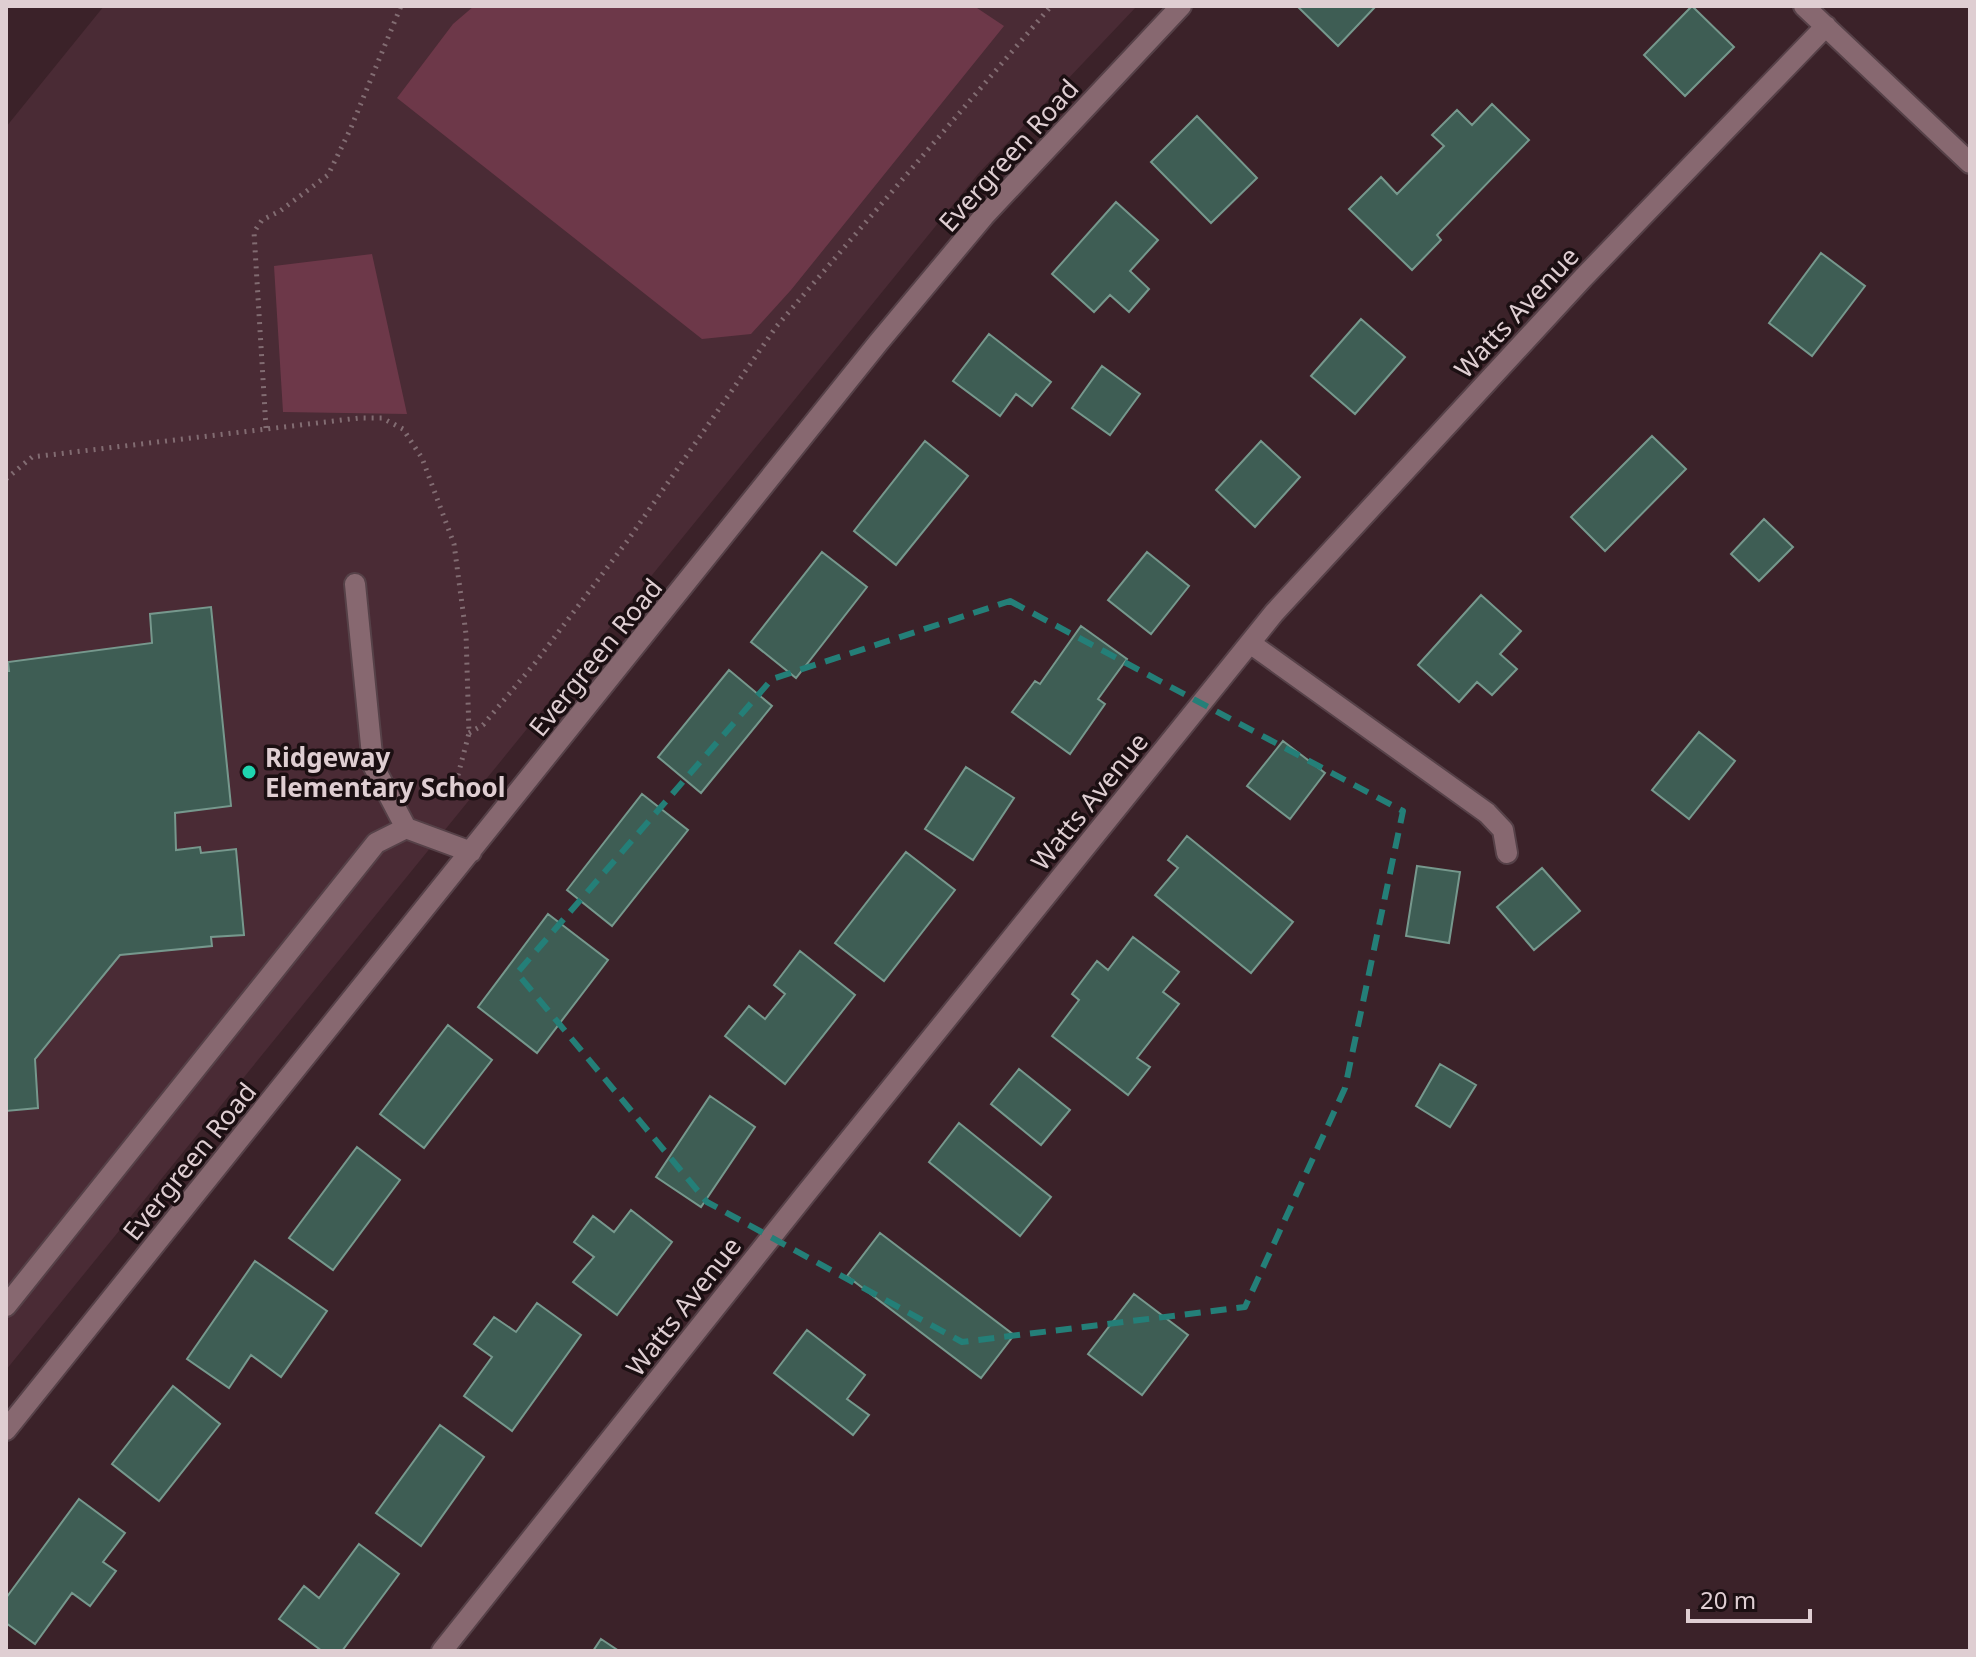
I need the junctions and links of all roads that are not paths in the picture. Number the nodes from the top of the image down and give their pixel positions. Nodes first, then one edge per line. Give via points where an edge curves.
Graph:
1 (1181, 6) edge
2 (1804, 6) edge
3 (1826, 26) junction
4 (1970, 163) edge
5 (355, 584) dead end
6 (1250, 643) junction
7 (406, 828) junction
8 (471, 852) junction
9 (1507, 853) dead end
10 (6, 1306) edge
11 (6, 1430) edge
12 (442, 1651) edge

1 - 8 street, Evergreen Road via 984,216
2 - 3 street
3 - 4 street
3 - 6 street, Watts Avenue via 1583,278
5 - 7 street via 373,765
6 - 9 street via 1487,813 1503,830
6 - 12 street, Watts Avenue
7 - 8 street
7 - 10 street via 376,843
8 - 11 street, Evergreen Road

